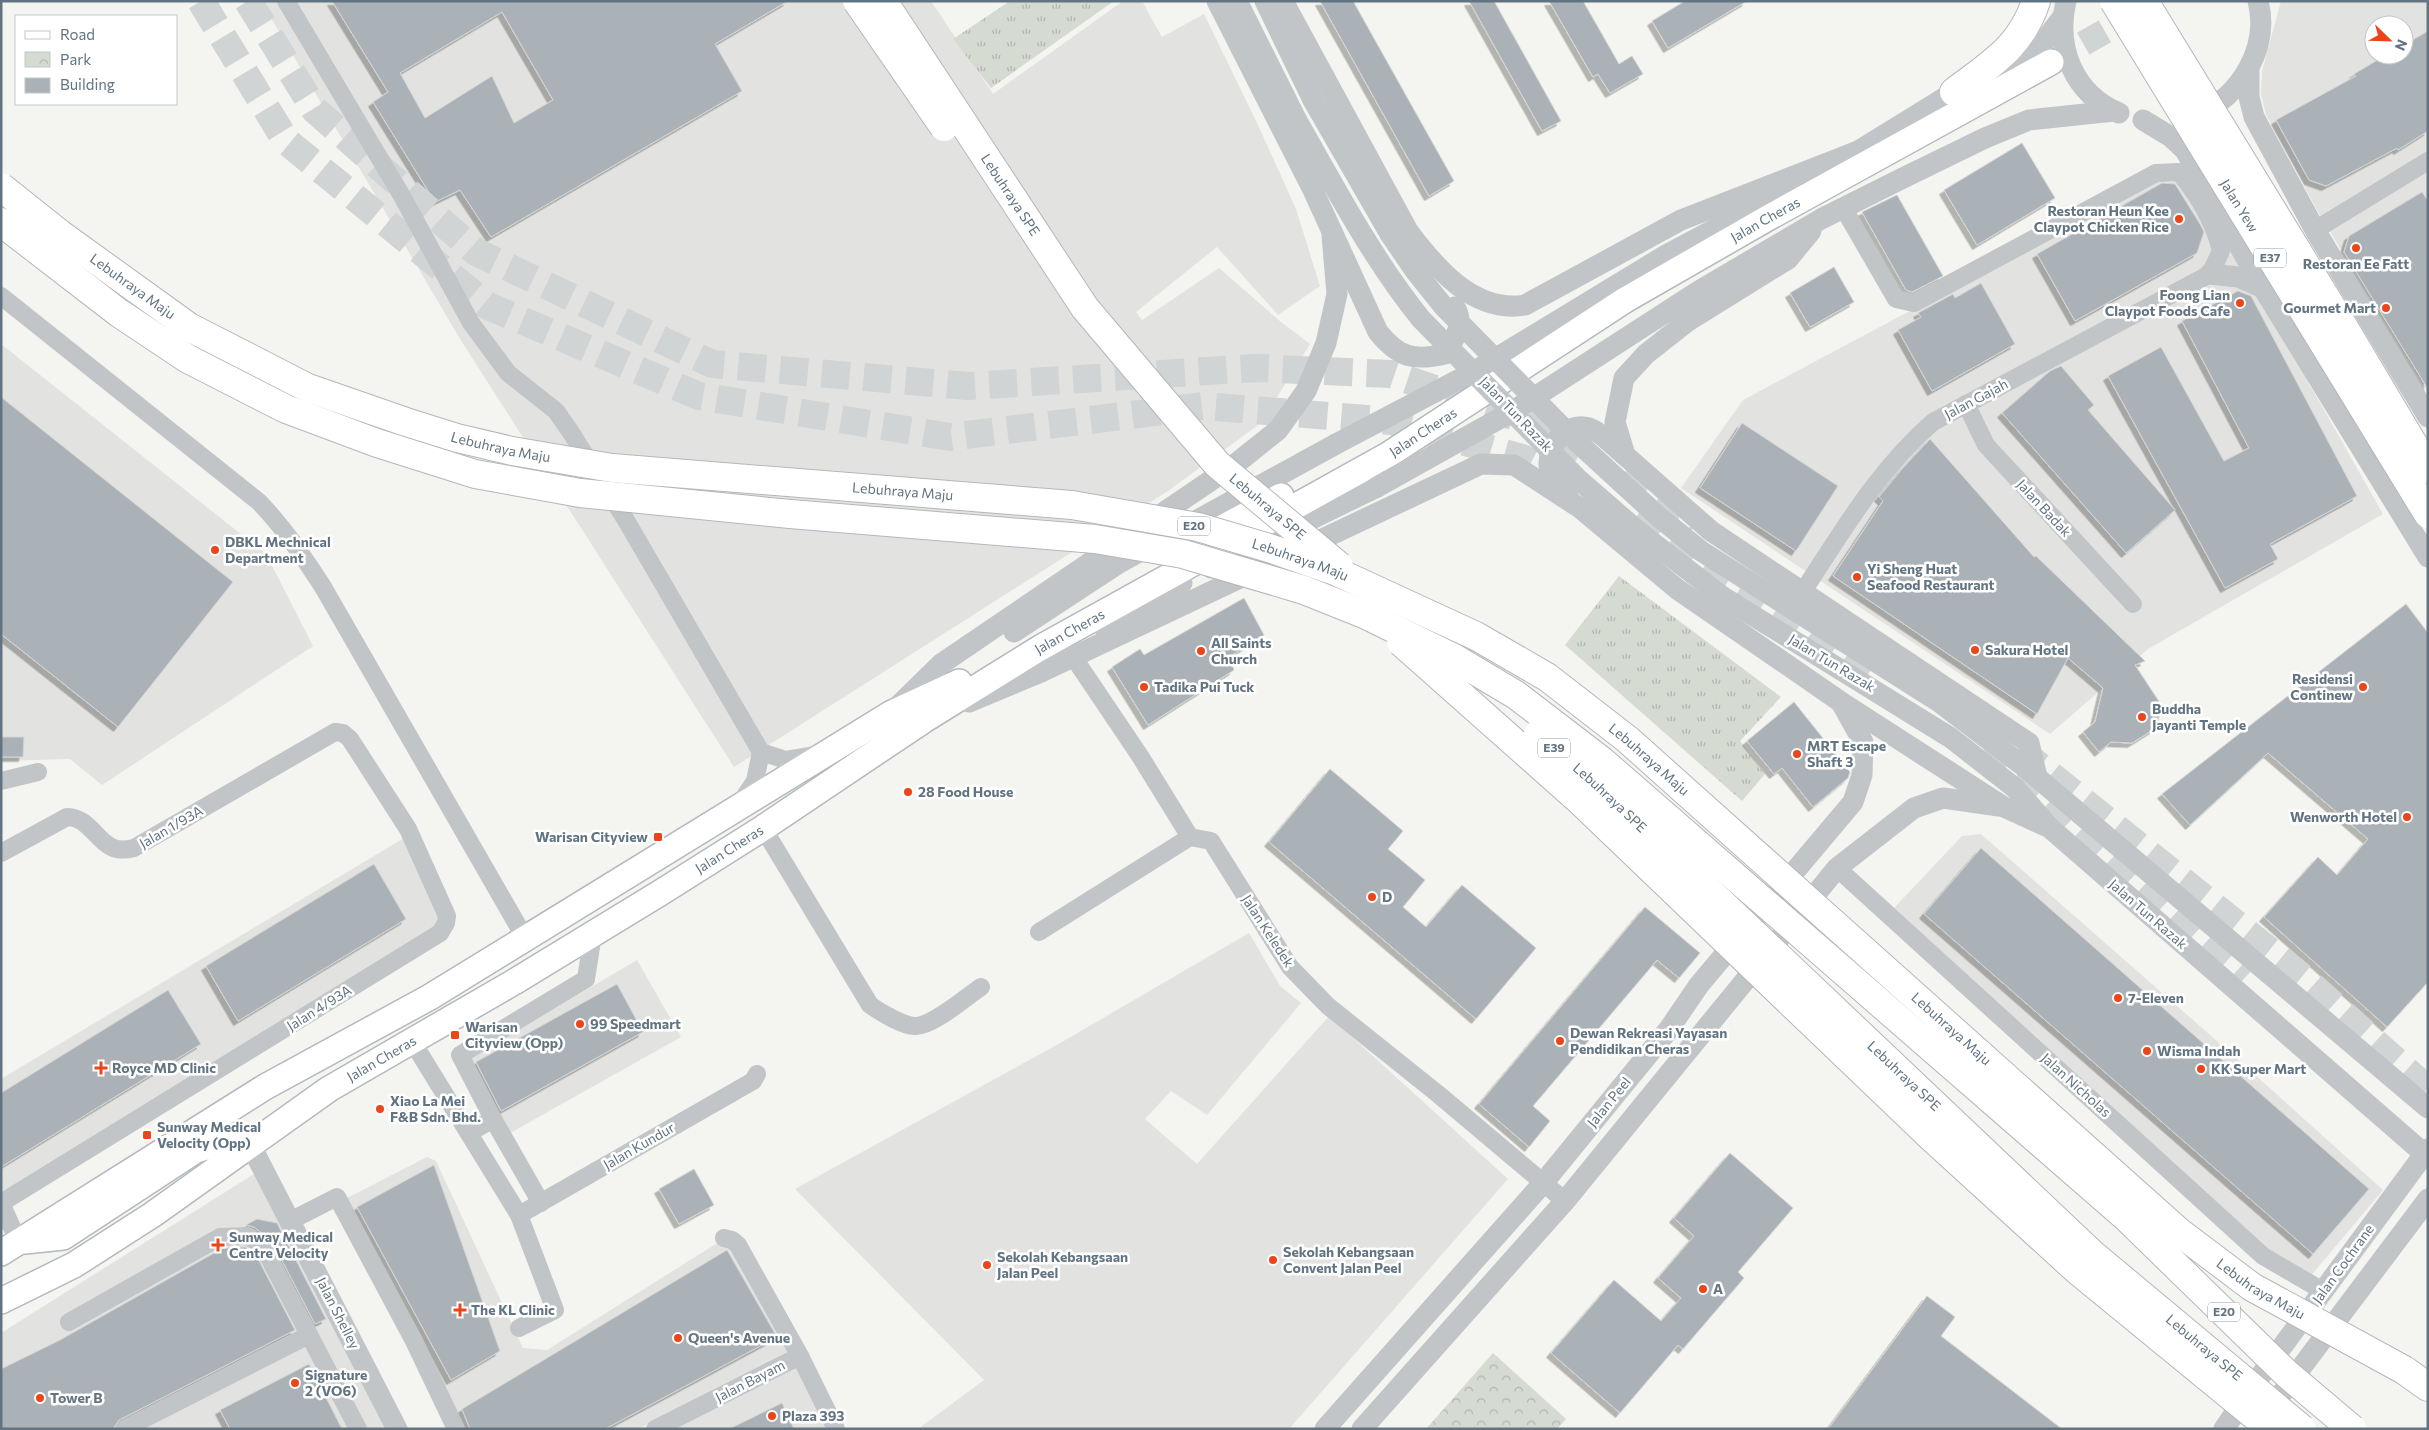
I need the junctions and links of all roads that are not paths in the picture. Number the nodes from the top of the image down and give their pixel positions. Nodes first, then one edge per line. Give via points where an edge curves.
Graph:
1 (286, 1) edge
2 (857, 1) edge
3 (883, 1) edge
4 (1217, 1) edge
5 (1237, 1) edge
6 (1264, 1) edge
7 (1282, 1) edge
8 (2036, 1) edge
9 (2114, 1) edge
10 (2144, 1) edge
11 (2258, 1) edge
12 (2269, 1) edge
13 (2064, 9) edge
14 (2260, 30) junction
15 (2051, 62) tunnel mouth
16 (2249, 70) junction
17 (1954, 92) junction
18 (2114, 111) junction
19 (2143, 120) junction
20 (1858, 151) junction
21 (2428, 162) edge
22 (1, 187) edge
23 (1844, 209) junction
24 (1821, 219) junction
25 (1, 222) edge
26 (2315, 230) junction
27 (1332, 235) junction
28 (1433, 263) junction
29 (2210, 274) junction
30 (2263, 288) junction
31 (1, 296) edge
32 (1496, 358) junction
33 (1475, 371) junction
34 (1535, 398) junction
35 (1966, 404) junction
36 (1463, 407) junction
37 (1513, 411) junction
38 (2428, 417) edge
39 (1624, 455) junction
40 (2428, 469) edge
41 (1580, 508) junction
42 (2428, 514) edge
43 (2428, 557) edge
44 (1802, 593) junction
45 (2133, 604) dead end
46 (1072, 656) junction
47 (1841, 702) junction
48 (892, 713) junction
49 (924, 720) junction
50 (343, 733) joint
51 (761, 752) junction
52 (827, 752) junction
53 (38, 772) dead end
54 (2031, 773) junction
55 (1, 781) edge
56 (2004, 806) junction
57 (736, 807) junction
58 (763, 828) junction
59 (2050, 828) junction
60 (1190, 836) junction
61 (1, 853) edge
62 (1837, 868) junction
63 (1039, 932) dead end
64 (593, 934) junction
65 (524, 938) junction
66 (1699, 985) junction
67 (981, 987) dead end
68 (1724, 1006) junction
69 (412, 1041) junction
70 (757, 1074) dead end
71 (265, 1087) junction
72 (2428, 1108) edge
73 (493, 1119) junction
74 (469, 1133) junction
75 (250, 1144) junction
76 (2426, 1153) edge
77 (1544, 1182) junction
78 (2428, 1199) edge
79 (1565, 1201) junction
80 (541, 1202) junction
81 (1, 1203) edge
82 (519, 1215) junction
83 (290, 1220) junction
84 (724, 1238) dead end
85 (9, 1247) edge
86 (2323, 1292) junction
87 (1, 1301) edge
88 (70, 1322) dead end
89 (519, 1328) dead end
90 (310, 1335) junction
91 (800, 1356) junction
92 (2287, 1374) junction
93 (2416, 1375) edge
94 (2428, 1387) edge
95 (128, 1427) edge
96 (358, 1429) edge
97 (398, 1429) edge
98 (456, 1429) edge
99 (655, 1429) edge
100 (836, 1429) edge
101 (1325, 1429) edge
102 (1362, 1429) edge
103 (2224, 1429) edge
104 (2255, 1429) edge
105 (2272, 1429) edge
106 (2302, 1429) edge
107 (2327, 1429) edge
108 (2352, 1429) edge

1 - 51 street via 402,196 471,323 508,373 556,411 570,431
2 - 105 main road, Lebuhraya SPE / E39, bridge via 1078,322 1207,471 1578,799 1930,1137 2078,1272
3 - 106 main road, Lebuhraya SPE / E39, bridge via 1084,308 1217,464 1593,781 2091,1253
4 - 27 street via 1312,188
5 - 33 street, Jalan Tun Razak, bridge via 1296,119 1378,262 1421,319
6 - 32 street, Jalan Tun Razak, bridge via 1313,100 1390,234 1444,307
7 - 28 street via 1377,178 1408,231
8 - 17 main road via 2030,19 2013,44
9 - 42 main road, Jalan Yew / E37, bridge
10 - 40 main road, Jalan Yew / E37, bridge via 2346,329
11 - 14 street
12 - 14 street
13 - 17 street via 2039,48 2021,61
13 - 18 street via 2063,43 2070,68 2081,86
14 - 16 street
15 - 36 main road, Jalan Cheras via 1766,219 1634,296
16 - 19 street via 2233,92 2210,109 2189,118
16 - 26 street via 2249,97 2254,117
17 - 20 street
18 - 19 street
18 - 23 street via 2029,120 1985,138
19 - 30 street, Jalan Yew via 2171,136 2185,150
20 - 28 street via 1681,220 1525,305 1500,307 1486,301 1452,280
20 - 32 street via 1666,255
21 - 26 street
22 - 93 main road, Lebuhraya Maju / E20, bridge via 189,327 308,388 457,438 612,468 1072,505 1188,525 1335,571 1476,636 1547,677 1627,739 2179,1232 2252,1287
23 - 24 street
23 - 29 street via 1896,300 1914,303 2156,173 2179,172 2192,188 2216,231 2221,251
24 - 34 street via 1696,292
24 - 39 street via 1788,259 1688,321 1646,354 1624,378 1615,422
25 - 92 main road, Lebuhraya Maju / E20, bridge via 119,313 188,360 229,382 368,440 475,474 580,493 1095,540 1183,554 1312,594 1364,614 1454,658 1516,695 1602,762 2127,1218
26 - 38 street
27 - 28 street via 1378,332 1390,348 1406,356 1425,358 1445,354 1460,330 1459,314
27 - 48 street via 1337,294 1326,343 1306,391 1278,430 1238,462 941,664
29 - 30 street via 2238,277
29 - 35 street, Jalan Gajah
30 - 43 street, Jalan Yew
31 - 65 street via 259,502 282,528 323,587
32 - 33 street
32 - 34 street, Jalan Tun Razak, bridge
33 - 37 street, Jalan Tun Razak, bridge
33 - 48 street, bridge via 1119,563
34 - 37 street
34 - 54 street, Jalan Tun Razak, bridge via 1575,440 1701,551 1939,702
35 - 44 street, Jalan Gajah via 1933,422 1905,446 1867,494
35 - 45 street, Jalan Badak via 1986,445
36 - 48 main road, Jalan Cheras via 1240,516 948,688
36 - 49 main road, Jalan Cheras via 1388,455 1040,648
37 - 49 street, bridge via 1377,487 1196,575 1047,659
37 - 59 street, Jalan Tun Razak, bridge via 1579,480 1639,532 1723,597 1951,738 2014,788
39 - 41 street via 1603,436 1588,428 1571,429 1556,440 1549,466 1558,484
39 - 44 street via 1711,531
41 - 46 street via 1514,465 1481,464
41 - 47 street via 1677,589
44 - 54 street via 2029,743
46 - 49 street
46 - 60 street
47 - 56 street
47 - 66 street, Jalan Peel via 1863,742 1862,775 1853,802
48 - 52 main road, Jalan Cheras
49 - 58 main road, Jalan Cheras
50 - 61 street, Jalan 1/93A via 335,732 134,848 123,851 111,848 82,820 67,817
50 - 81 street, Jalan 4/93A via 408,828 447,916 440,934
51 - 52 street via 786,760
51 - 57 street via 755,781
52 - 57 main road, Jalan Cheras
53 - 55 street
54 - 72 street, Jalan Tun Razak
56 - 59 street
56 - 62 street, Jalan Peel via 1943,798 1914,808
57 - 65 main road, Jalan Cheras
58 - 64 main road, Jalan Cheras
58 - 67 street via 870,1005 915,1026 937,1019
59 - 76 street, Jalan Tun Razak
60 - 63 street
60 - 77 street, Jalan Keledek via 1210,842 1290,967 1328,1006
62 - 68 street, Jalan Peel
62 - 86 street, Jalan Nicholas via 2263,1256
64 - 69 main road, Jalan Cheras
64 - 73 street via 586,979 460,1055
65 - 71 main road, Jalan Cheras via 430,997
66 - 68 street
66 - 77 street, Jalan Peel via 1669,1029
68 - 79 street, Jalan Peel
69 - 74 street
69 - 75 main road, Jalan Cheras via 329,1089
70 - 80 street, Jalan Kundur via 754,1081
71 - 75 main road via 246,1110
71 - 85 main road, Jalan Cheras
73 - 74 street
73 - 80 street
74 - 82 street
75 - 83 street, Jalan Shelley
75 - 85 main road via 222,1143 196,1150 62,1237
75 - 87 main road, Jalan Cheras via 152,1215 74,1265
76 - 86 street, Jalan Cochrane
77 - 79 street, Jalan Keledek
77 - 101 street, Jalan Peel
78 - 104 street, Jalan Cochrane
79 - 102 street, Jalan Peel
80 - 82 street, Jalan Kundur
81 - 85 street, Jalan 4/93A
82 - 89 street via 555,1310
83 - 97 street, Jalan Shelley
83 - 98 street via 338,1197
84 - 91 street via 738,1245
86 - 103 street, Jalan Cochrane
88 - 90 street via 220,1237 240,1235 263,1246
90 - 95 street
90 - 96 street
91 - 99 street, Jalan Bayam
91 - 100 street, Jalan Bayam
92 - 107 main road, bridge
92 - 108 main road, bridge
93 - 94 main road, Lebuhraya Maju

